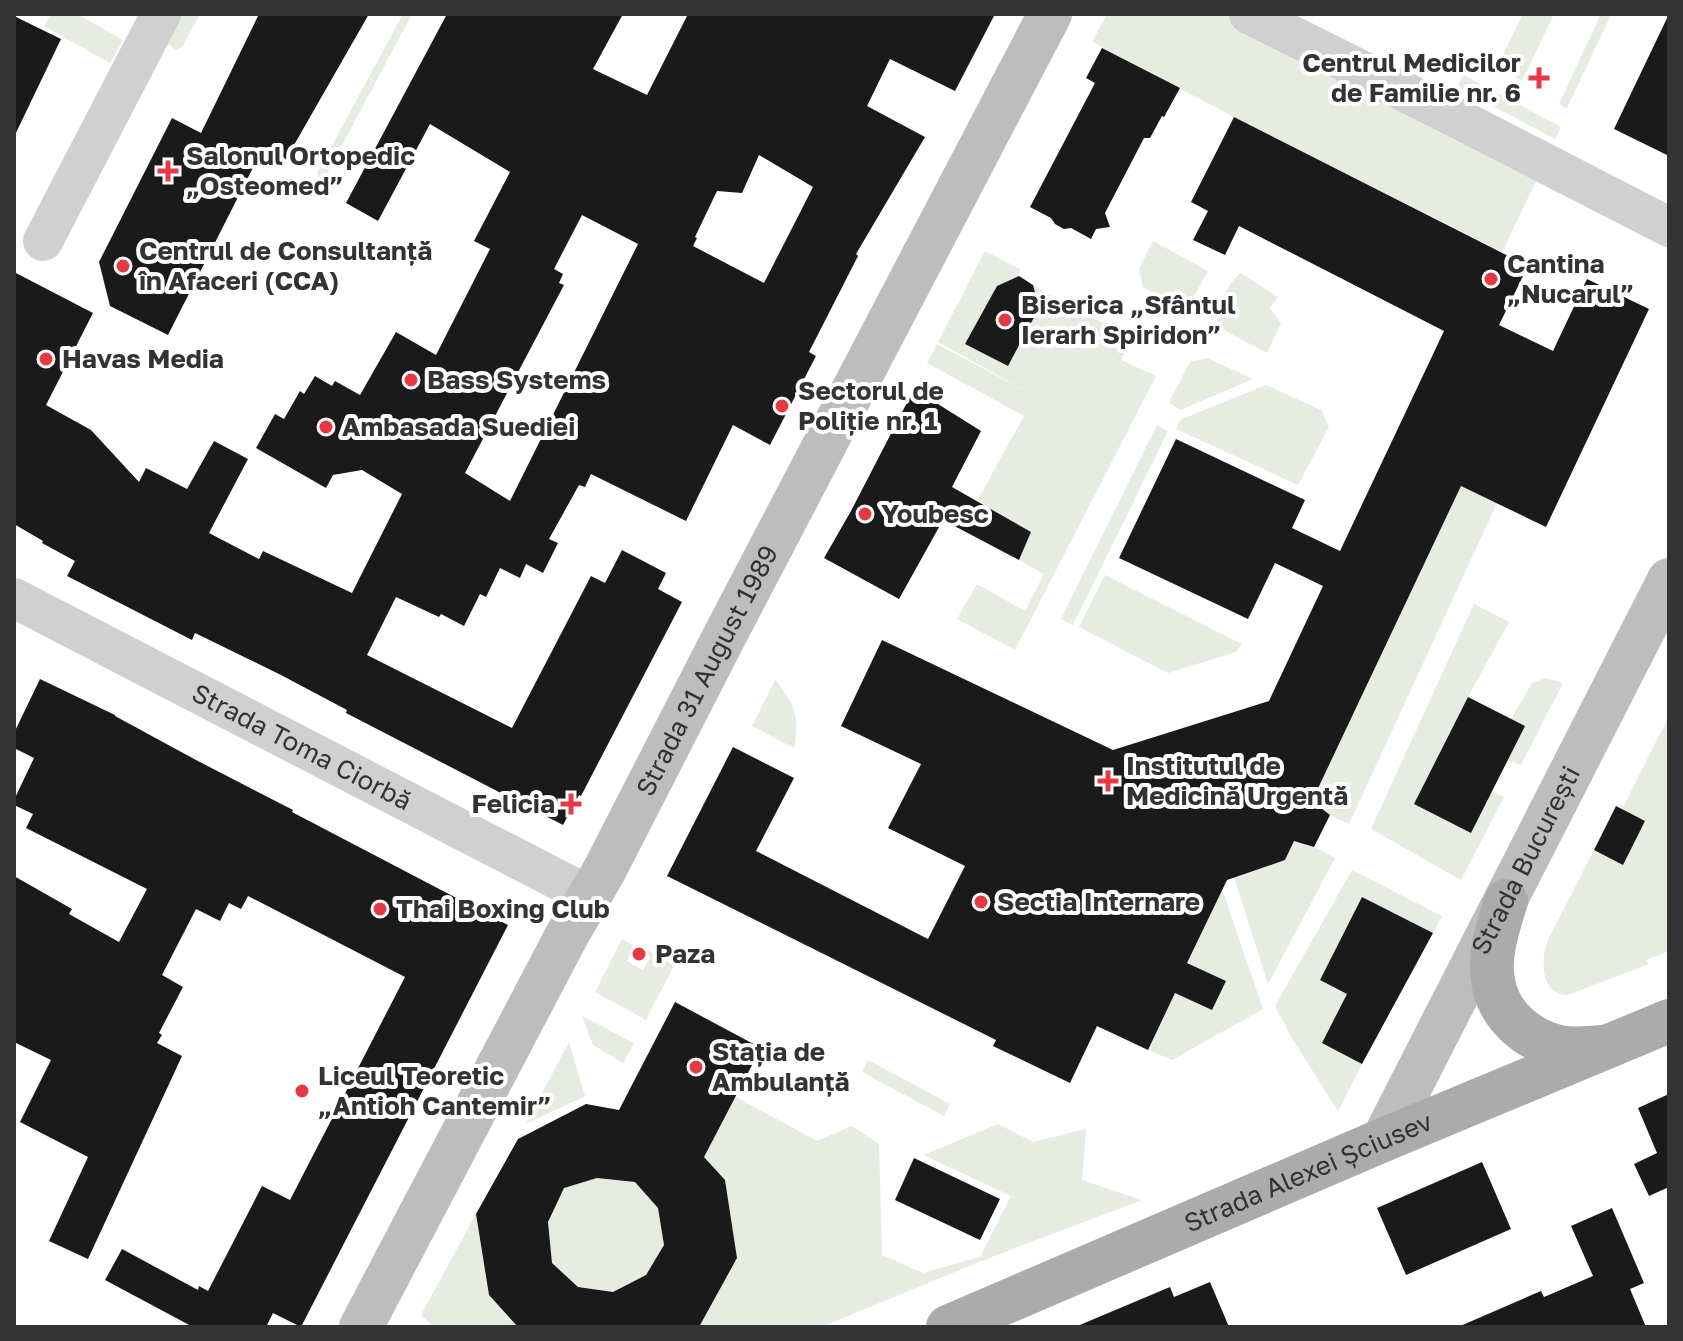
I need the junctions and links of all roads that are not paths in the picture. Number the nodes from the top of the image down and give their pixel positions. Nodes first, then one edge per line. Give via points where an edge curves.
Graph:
1 (161, 14) edge
2 (1050, 14) edge
3 (1249, 14) edge
4 (1669, 227) edge
5 (43, 241) dead end
6 (1669, 580) edge
7 (14, 598) edge
8 (591, 894) junction
9 (1506, 901) junction
10 (1669, 1021) edge
11 (1612, 1046) junction
12 (1383, 1140) junction
13 (361, 1327) edge
14 (948, 1327) edge

1 - 5 street
2 - 8 street, Strada 31 August 1989
3 - 4 street
6 - 9 street, Strada București
7 - 8 street, Strada Toma Ciorbă
8 - 13 street, Strada 31 August 1989
9 - 11 main road via 1492,968 1493,985 1510,1018 1522,1031 1558,1047
9 - 12 street, Strada București
10 - 11 main road, Strada Alexei Șciusev
11 - 12 main road, Strada Alexei Șciusev
12 - 14 main road, Strada Alexei Șciusev

